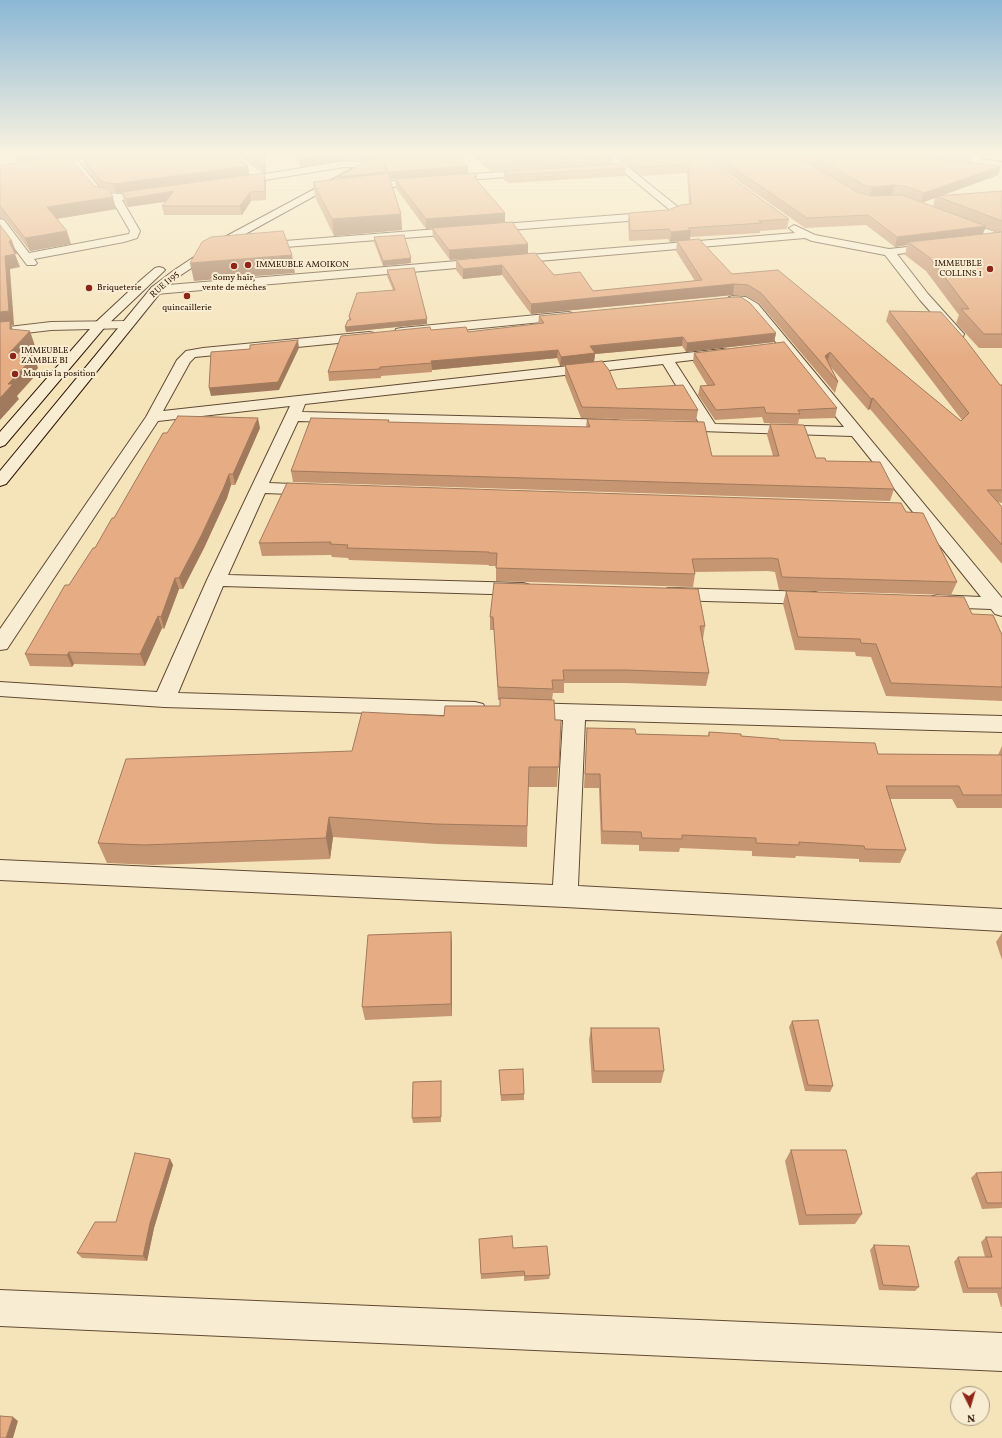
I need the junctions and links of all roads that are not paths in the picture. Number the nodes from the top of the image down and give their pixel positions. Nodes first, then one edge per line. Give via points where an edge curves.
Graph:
1 (0, 222) edge
2 (130, 222) edge
3 (261, 222) edge
4 (574, 222) edge
5 (957, 222) edge
6 (789, 225) edge
7 (807, 235) junction
8 (1002, 239) edge
9 (979, 242) edge
10 (949, 245) edge
11 (250, 247) edge
12 (234, 248) edge
13 (210, 250) junction
14 (889, 252) junction
15 (165, 266) dead end
16 (156, 290) junction
17 (721, 301) edge
18 (580, 315) edge
19 (100, 325) junction
20 (126, 325) junction
21 (0, 332) edge
22 (787, 346) junction
23 (968, 346) edge
24 (772, 348) edge
25 (735, 352) edge
26 (667, 360) junction
27 (296, 409) junction
28 (153, 417) junction
29 (631, 426) edge
30 (663, 427) edge
31 (710, 428) junction
32 (855, 432) junction
33 (0, 442) edge
34 (0, 481) edge
35 (258, 488) junction
36 (329, 490) edge
37 (896, 508) edge
38 (919, 509) junction
39 (216, 580) junction
40 (540, 590) edge
41 (650, 593) edge
42 (832, 598) edge
43 (919, 601) edge
44 (1000, 606) edge
45 (0, 644) edge
46 (0, 689) edge
47 (164, 700) junction
48 (574, 712) junction
49 (1002, 724) edge
50 (0, 870) edge
51 (565, 896) junction
52 (1002, 920) edge
53 (0, 1308) edge
54 (1002, 1352) edge

1 - 2 street via 28,260 133,236 135,231
3 - 13 street, RUE I195
4 - 11 street
5 - 8 street
6 - 7 street
7 - 14 street
7 - 16 street
8 - 9 street
10 - 14 street
12 - 13 street
13 - 16 street, RUE I195
14 - 23 street via 924,297
15 - 19 street, RUE I195
16 - 20 street, RUE I195
17 - 22 street via 742,300 749,303
18 - 28 street via 191,354 184,360
19 - 20 street
19 - 21 street via 51,326
19 - 33 street, RUE I195
20 - 34 street, RUE I195
22 - 24 street
22 - 32 street
25 - 26 street
26 - 27 street
26 - 31 street
27 - 28 street
27 - 29 street
27 - 35 street
28 - 45 street
30 - 31 street
31 - 32 street
32 - 38 street
35 - 36 street
35 - 39 street
37 - 38 street
38 - 44 street
39 - 40 street
39 - 47 street
41 - 42 street
43 - 44 street
46 - 47 street
47 - 48 street
48 - 49 street
48 - 51 street
50 - 51 street
51 - 52 street
53 - 54 street

